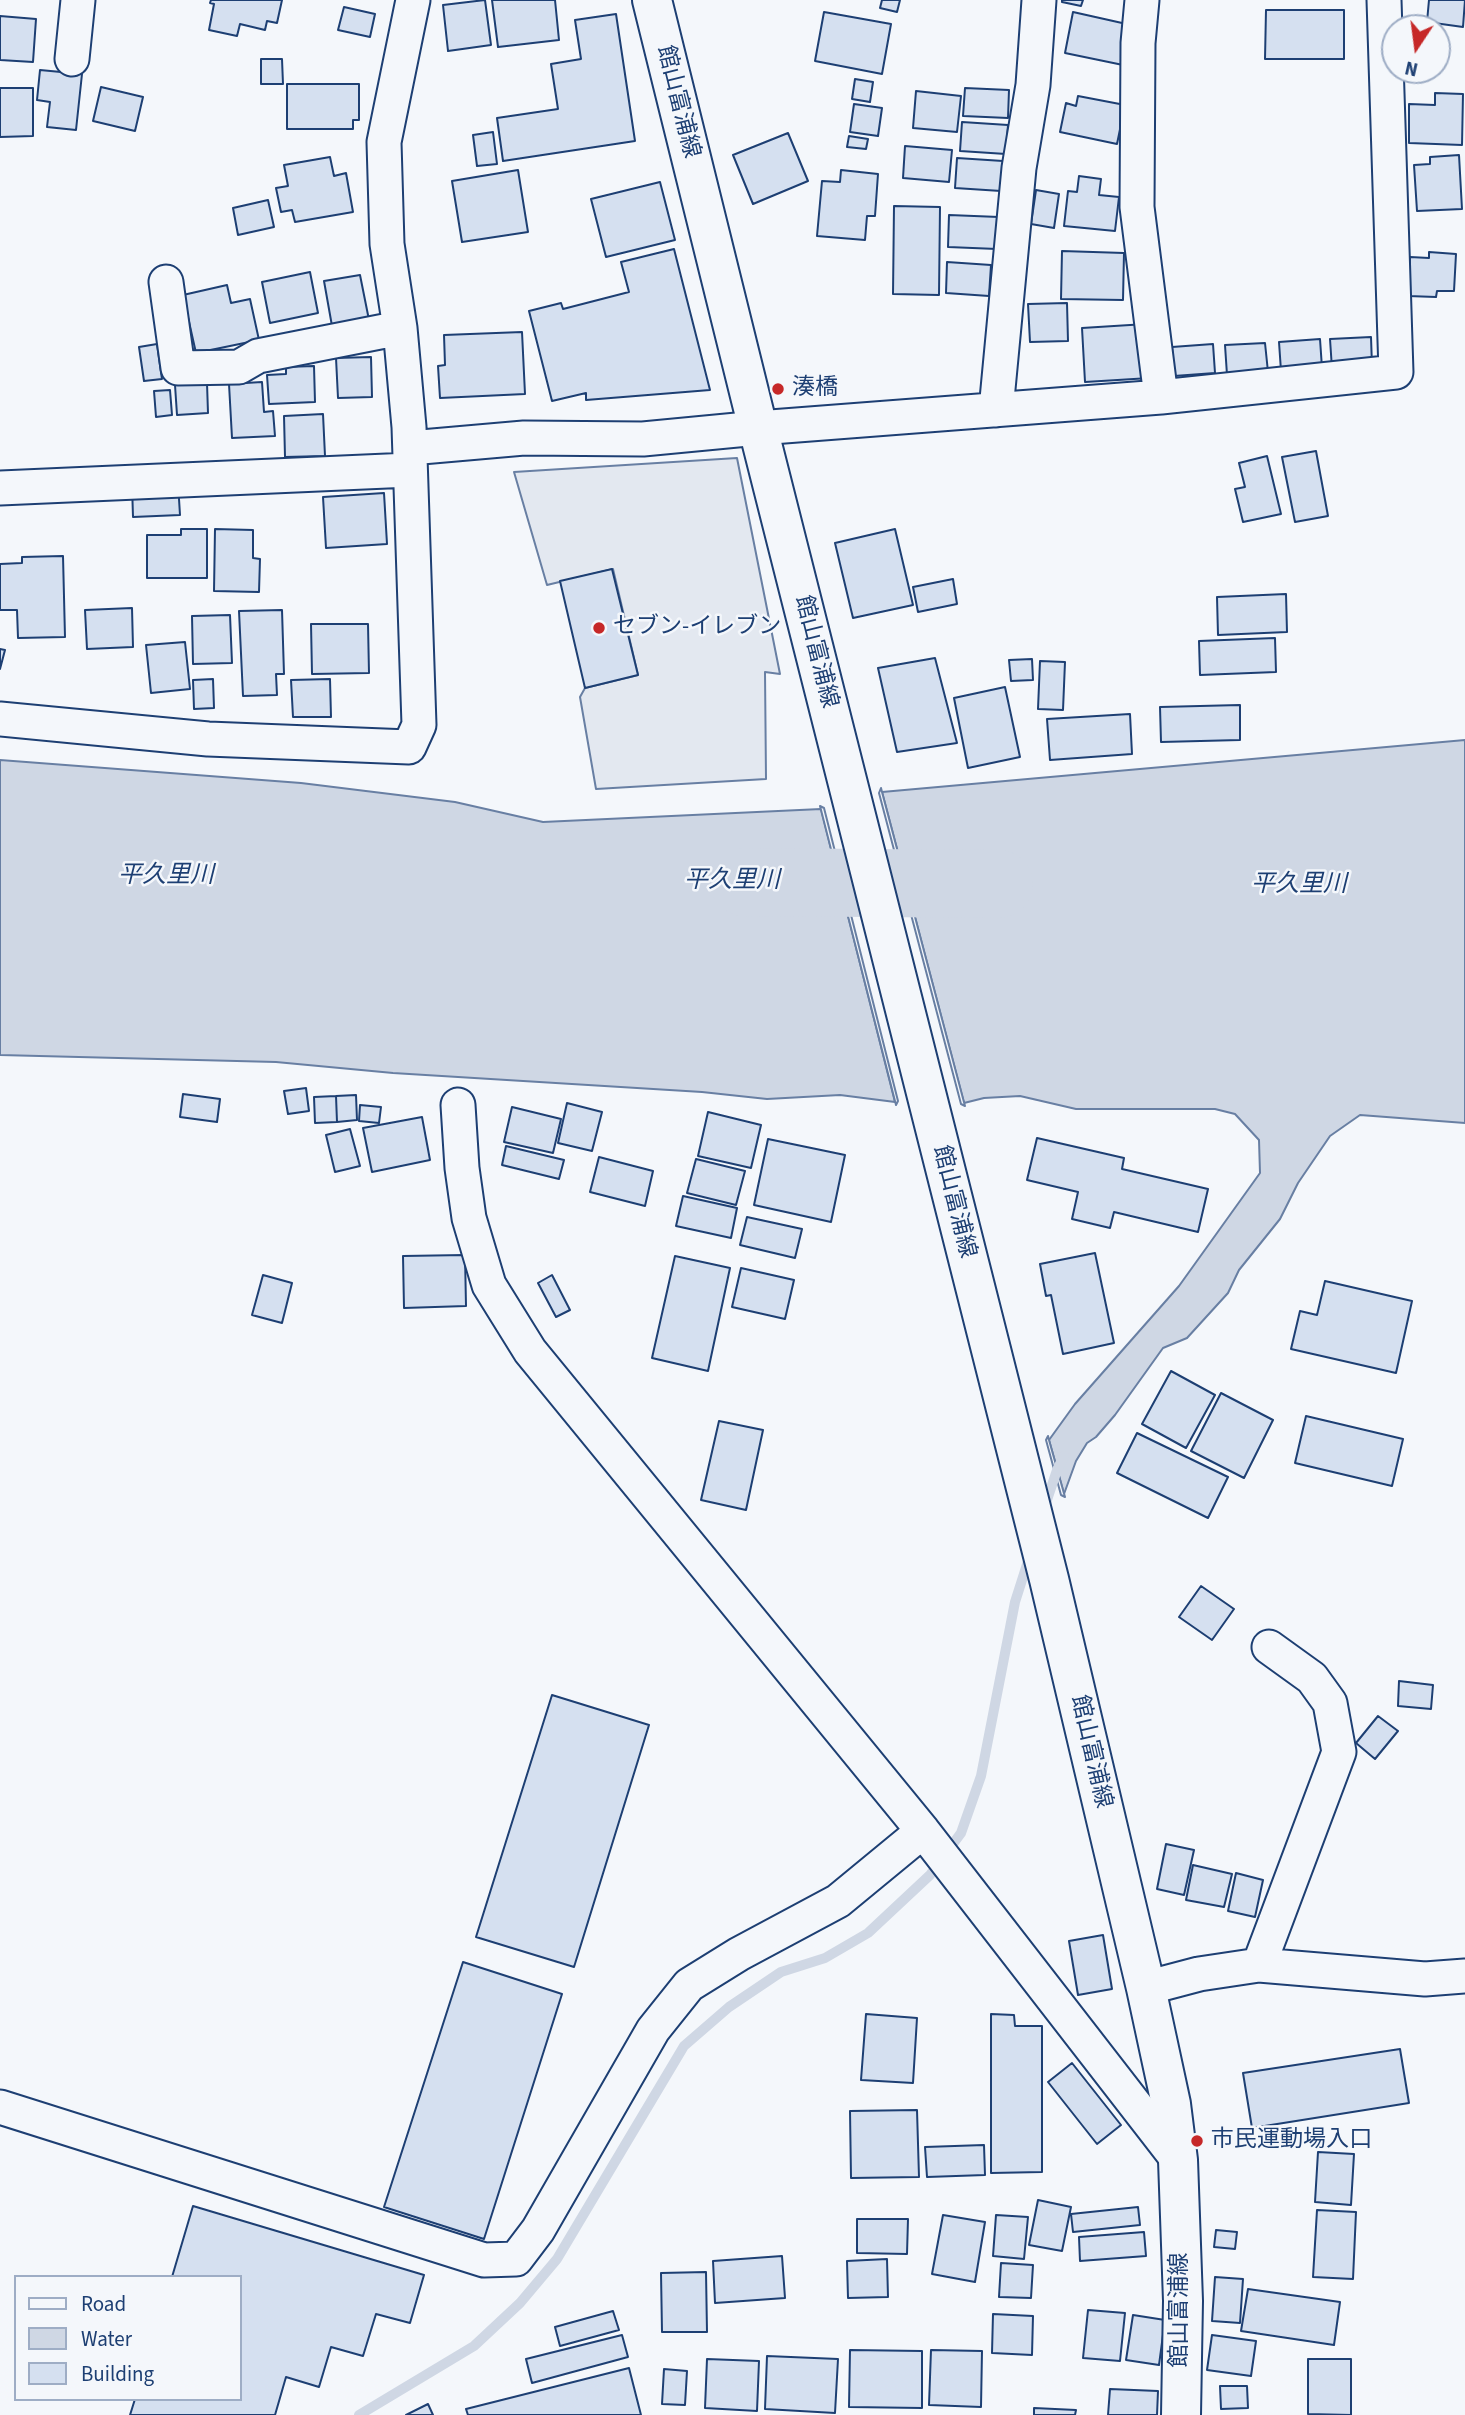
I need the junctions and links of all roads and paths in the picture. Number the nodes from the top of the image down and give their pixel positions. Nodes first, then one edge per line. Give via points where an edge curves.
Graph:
1 (78, 0) edge
2 (413, 0) edge
3 (652, 0) edge
4 (1039, 0) edge
5 (1142, 0) edge
6 (1384, 0) edge
7 (72, 59) dead end
8 (166, 282) dead end
9 (400, 328) junction
10 (1161, 397) junction
11 (996, 410) junction
12 (758, 428) junction
13 (410, 459) junction
14 (0, 488) edge
15 (0, 719) edge
16 (458, 1105) dead end
17 (1269, 1647) dead end
18 (930, 1839) junction
19 (1259, 1965) junction
20 (1465, 1976) edge
21 (1146, 1988) junction
22 (0, 2107) edge
23 (1178, 2160) junction
24 (1181, 2415) edge

1 - 7 street
2 - 9 street via 384,142 387,244
3 - 12 main road, 館山富浦線
4 - 11 street
5 - 10 street via 1137,207
6 - 10 street via 1396,372
8 - 9 street via 178,368 239,367 258,356
9 - 13 street
10 - 11 street
11 - 12 street
12 - 13 street via 643,439 524,438
12 - 21 main road, 館山富浦線 via 1049,1579
13 - 14 street
13 - 15 street via 419,725 409,747 208,739
16 - 18 street via 469,1218 489,1285 530,1351
17 - 19 street via 1312,1678 1330,1703 1339,1752
18 - 22 street via 838,1901 689,1985 653,2030 538,2230 516,2259 484,2260
18 - 23 street
19 - 20 street via 1425,1979
19 - 21 street via 1199,1973
21 - 23 main road, 館山富浦線
23 - 24 main road, 館山富浦線

